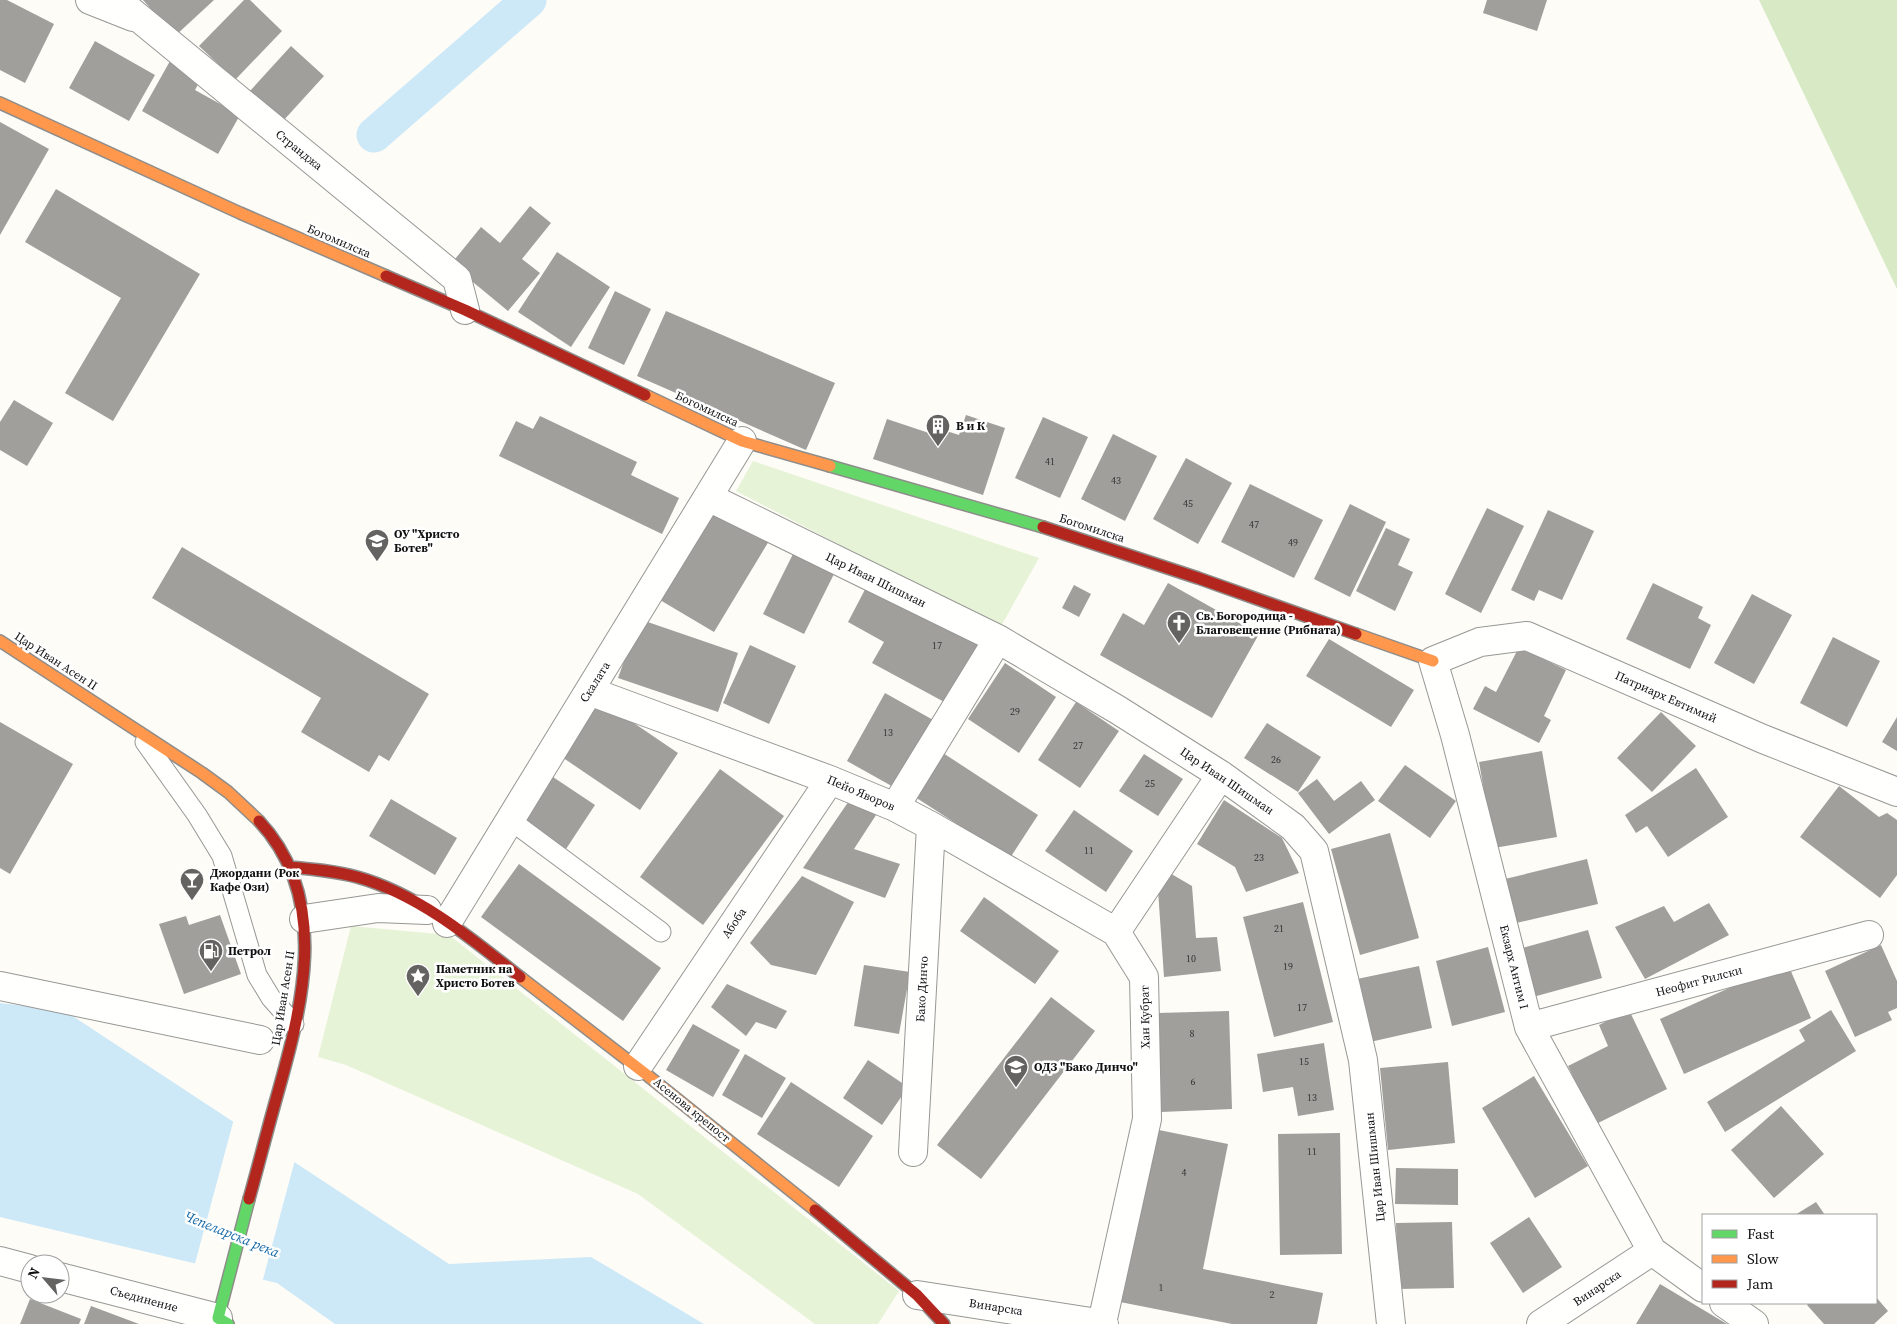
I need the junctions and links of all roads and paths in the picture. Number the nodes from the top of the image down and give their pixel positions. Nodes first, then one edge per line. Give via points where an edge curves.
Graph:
1 (90, 0) edge
2 (117, 0) edge
3 (139, 19) junction
4 (0, 103) edge
5 (464, 310) junction
6 (742, 441) junction
7 (708, 497) junction
8 (998, 639) junction
9 (0, 641) edge
10 (1433, 661) junction
11 (589, 691) junction
12 (139, 732) junction
13 (1221, 775) junction
14 (830, 780) junction
15 (1897, 792) edge
16 (895, 807) junction
17 (510, 820) junction
18 (932, 826) junction
19 (289, 867) junction
20 (437, 916) junction
21 (304, 919) junction
22 (661, 932) dead end
23 (1116, 932) junction
24 (1869, 935) dead end
25 (0, 986) edge
26 (294, 1024) junction
27 (1529, 1027) junction
28 (260, 1040) dead end
29 (638, 1066) junction
30 (913, 1152) dead end
31 (1652, 1251) junction
32 (0, 1261) edge
33 (20, 1266) edge
34 (70, 1280) edge
35 (1702, 1287) edge
36 (917, 1295) junction
37 (1725, 1304) edge
38 (223, 1321) edge
39 (1545, 1323) edge
40 (944, 1324) edge
41 (1103, 1324) edge
42 (1391, 1324) edge
43 (1754, 1324) edge

1 - 3 street
2 - 3 street, Странджа
3 - 5 street, Странджа via 457,279
4 - 5 street, Богомилска via 240,213
5 - 6 street, Богомилска
6 - 7 street, Скалата
6 - 10 street, Богомилска via 1051,529
7 - 8 street, Цар Иван Шишман
7 - 11 street, Скалата
8 - 13 street, Цар Иван Шишман
8 - 16 street
9 - 12 street, Цар Иван Асен II
10 - 15 street, Патриарх Евтимий via 1480,642 1528,636 1763,739
10 - 27 street, Екзарх Антим I via 1455,735
11 - 14 street, Пейо Яворов
11 - 17 street, Скалата
12 - 19 street, Цар Иван Асен II via 242,804 273,840
12 - 26 lane via 222,856 257,975 271,998
13 - 23 street
13 - 42 street, Цар Иван Шишман via 1293,827 1314,851 1363,1060
14 - 16 street, Пейо Яворов
14 - 29 street, Абоба
16 - 18 street, Пейо Яворов
17 - 20 street, Скалата
17 - 22 lane
18 - 23 street, Пейо Яворов
18 - 30 street, Бако Динчо
19 - 20 street, Асенова крепост via 350,874 397,893
19 - 21 street, Цар Иван Асен II via 299,891
20 - 21 street via 378,908
20 - 29 street, Асенова крепост
21 - 26 street, Цар Иван Асен II via 304,958
23 - 41 street, Хан Кубрат via 1144,978 1147,1119
24 - 27 street, Неофит Рилски
25 - 28 street
26 - 38 street, Цар Иван Асен II via 227,1281
27 - 31 street, Екзарх Антим I
29 - 36 street, Асенова крепост
31 - 35 street
31 - 39 street, Винарска
32 - 33 street
34 - 38 street, Съединение
36 - 40 street, Асенова крепост
36 - 41 street, Винарска
37 - 43 street

